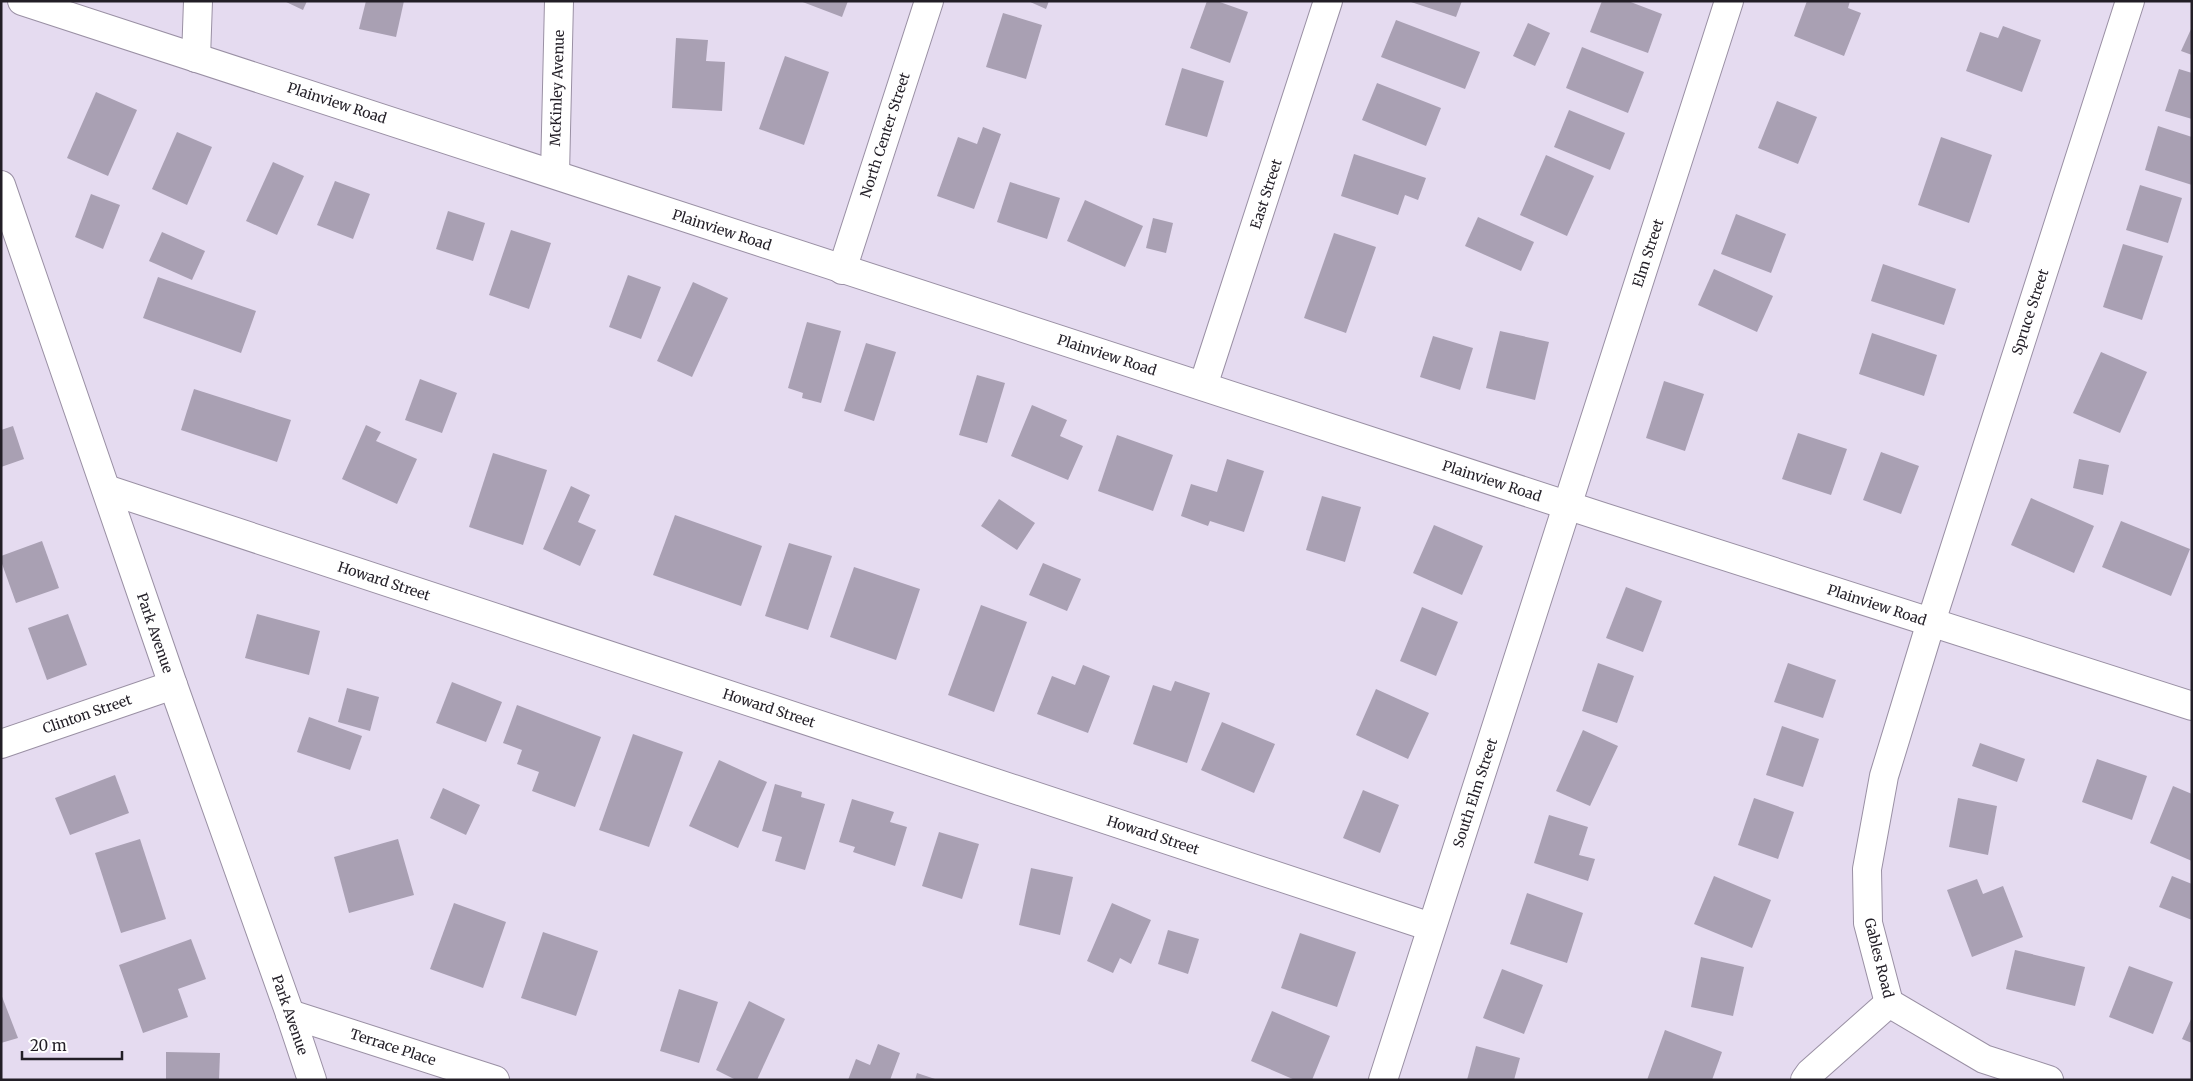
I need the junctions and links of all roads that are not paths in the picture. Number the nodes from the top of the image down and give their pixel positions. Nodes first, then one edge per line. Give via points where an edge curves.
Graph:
1 (22, 1) edge
2 (198, 1) edge
3 (559, 1) edge
4 (929, 1) edge
5 (1328, 1) edge
6 (1729, 1) edge
7 (2130, 1) edge
8 (196, 58) junction
9 (554, 174) junction
10 (1, 185) edge
11 (842, 270) junction
12 (1203, 386) junction
13 (106, 490) junction
14 (1568, 506) junction
15 (1931, 622) junction
16 (173, 685) junction
17 (2192, 706) edge
18 (1, 744) edge
19 (1431, 927) junction
20 (1889, 1003) junction
21 (290, 1014) junction
22 (312, 1080) edge
23 (495, 1080) edge
24 (1382, 1080) edge
25 (1805, 1080) edge
26 (2049, 1080) edge

1 - 8 street, Plainview Road
2 - 8 street
3 - 9 street, McKinley Avenue
4 - 11 street, North Center Street
5 - 12 street, East Street
6 - 14 street, Elm Street
7 - 15 street, Spruce Street
8 - 9 street, Plainview Road
9 - 11 street, Plainview Road
10 - 13 street, Park Avenue
11 - 12 street, Plainview Road
12 - 14 street, Plainview Road
13 - 16 street, Park Avenue
13 - 19 street, Howard Street
14 - 15 street, Plainview Road
14 - 19 street, South Elm Street
15 - 17 street, Plainview Road
15 - 20 street, Gables Road via 1884,776 1867,869 1868,923
16 - 18 street, Clinton Street
16 - 21 street, Park Avenue
19 - 24 street, South Elm Street
20 - 25 street
20 - 26 street, Gables Road via 1984,1059
21 - 22 street, Park Avenue
21 - 23 street, Terrace Place

